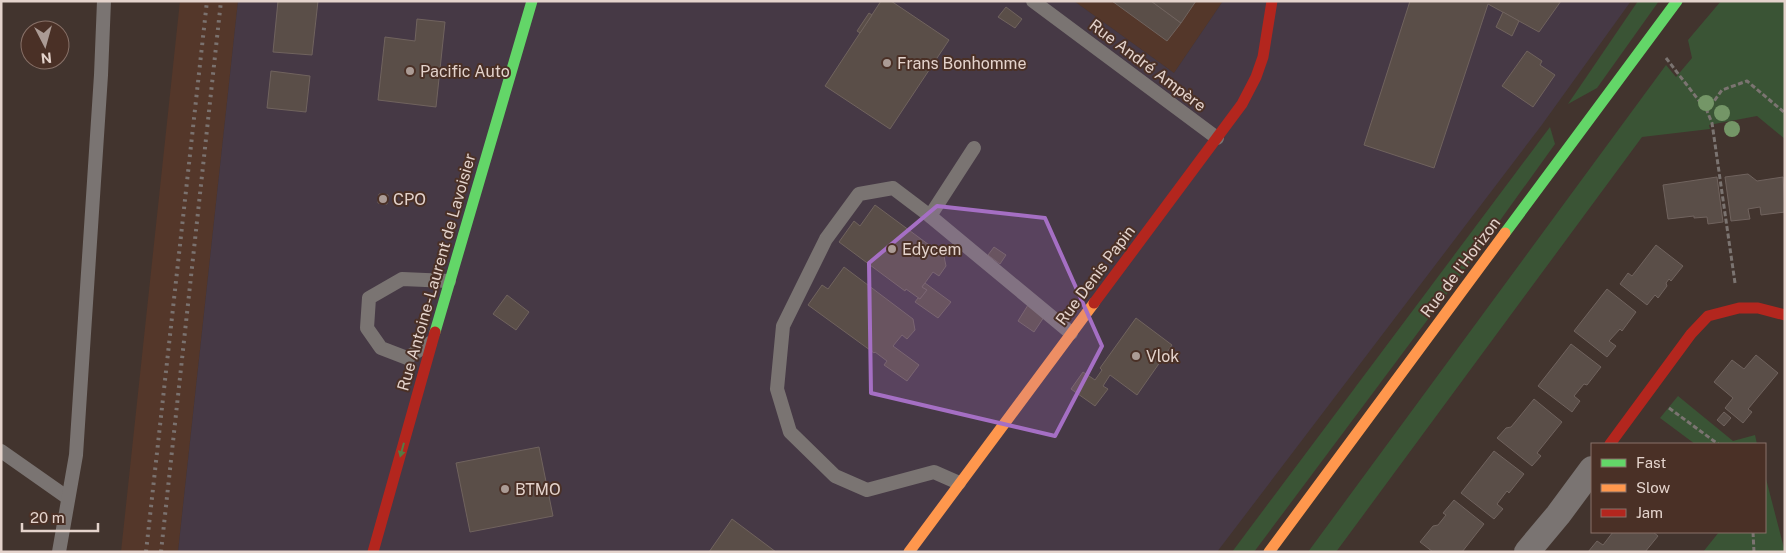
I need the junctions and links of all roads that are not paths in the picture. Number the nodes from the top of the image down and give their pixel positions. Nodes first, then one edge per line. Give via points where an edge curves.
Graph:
1 (104, 1) edge
2 (532, 1) edge
3 (1033, 1) edge
4 (1272, 1) edge
5 (1678, 1) edge
6 (1217, 138) junction
7 (974, 148) dead end
8 (930, 216) junction
9 (449, 281) junction
10 (1785, 316) edge
11 (1071, 334) junction
12 (432, 342) junction
13 (1611, 443) edge
14 (1, 451) edge
15 (1591, 470) edge
16 (959, 483) junction
17 (68, 498) junction
18 (59, 552) edge
19 (373, 552) edge
20 (909, 552) edge
21 (1269, 552) edge
22 (1527, 552) edge

1 - 17 lane via 76,455
2 - 9 street, Rue Antoine-Laurent de Lavoisier
3 - 6 lane, Rue André Ampère
4 - 6 street, Rue Denis Papin via 1263,57 1256,77 1242,104
5 - 21 street, Rue de l'Horizon
6 - 11 street, Rue Denis Papin
7 - 8 lane
8 - 11 lane
8 - 16 lane via 893,188 859,194 826,239 783,326 777,389 790,432 835,476 868,490 934,472
9 - 12 street, Rue Antoine-Laurent de Lavoisier
9 - 12 lane via 402,279 369,298 367,328 381,348 408,358
10 - 13 street via 1758,308 1738,308 1708,316 1691,334
11 - 16 street, Rue Denis Papin
12 -> 19 street, Rue Antoine-Laurent de Lavoisier
14 - 17 lane
15 - 22 street
16 - 20 street, Rue Denis Papin
17 - 18 lane

